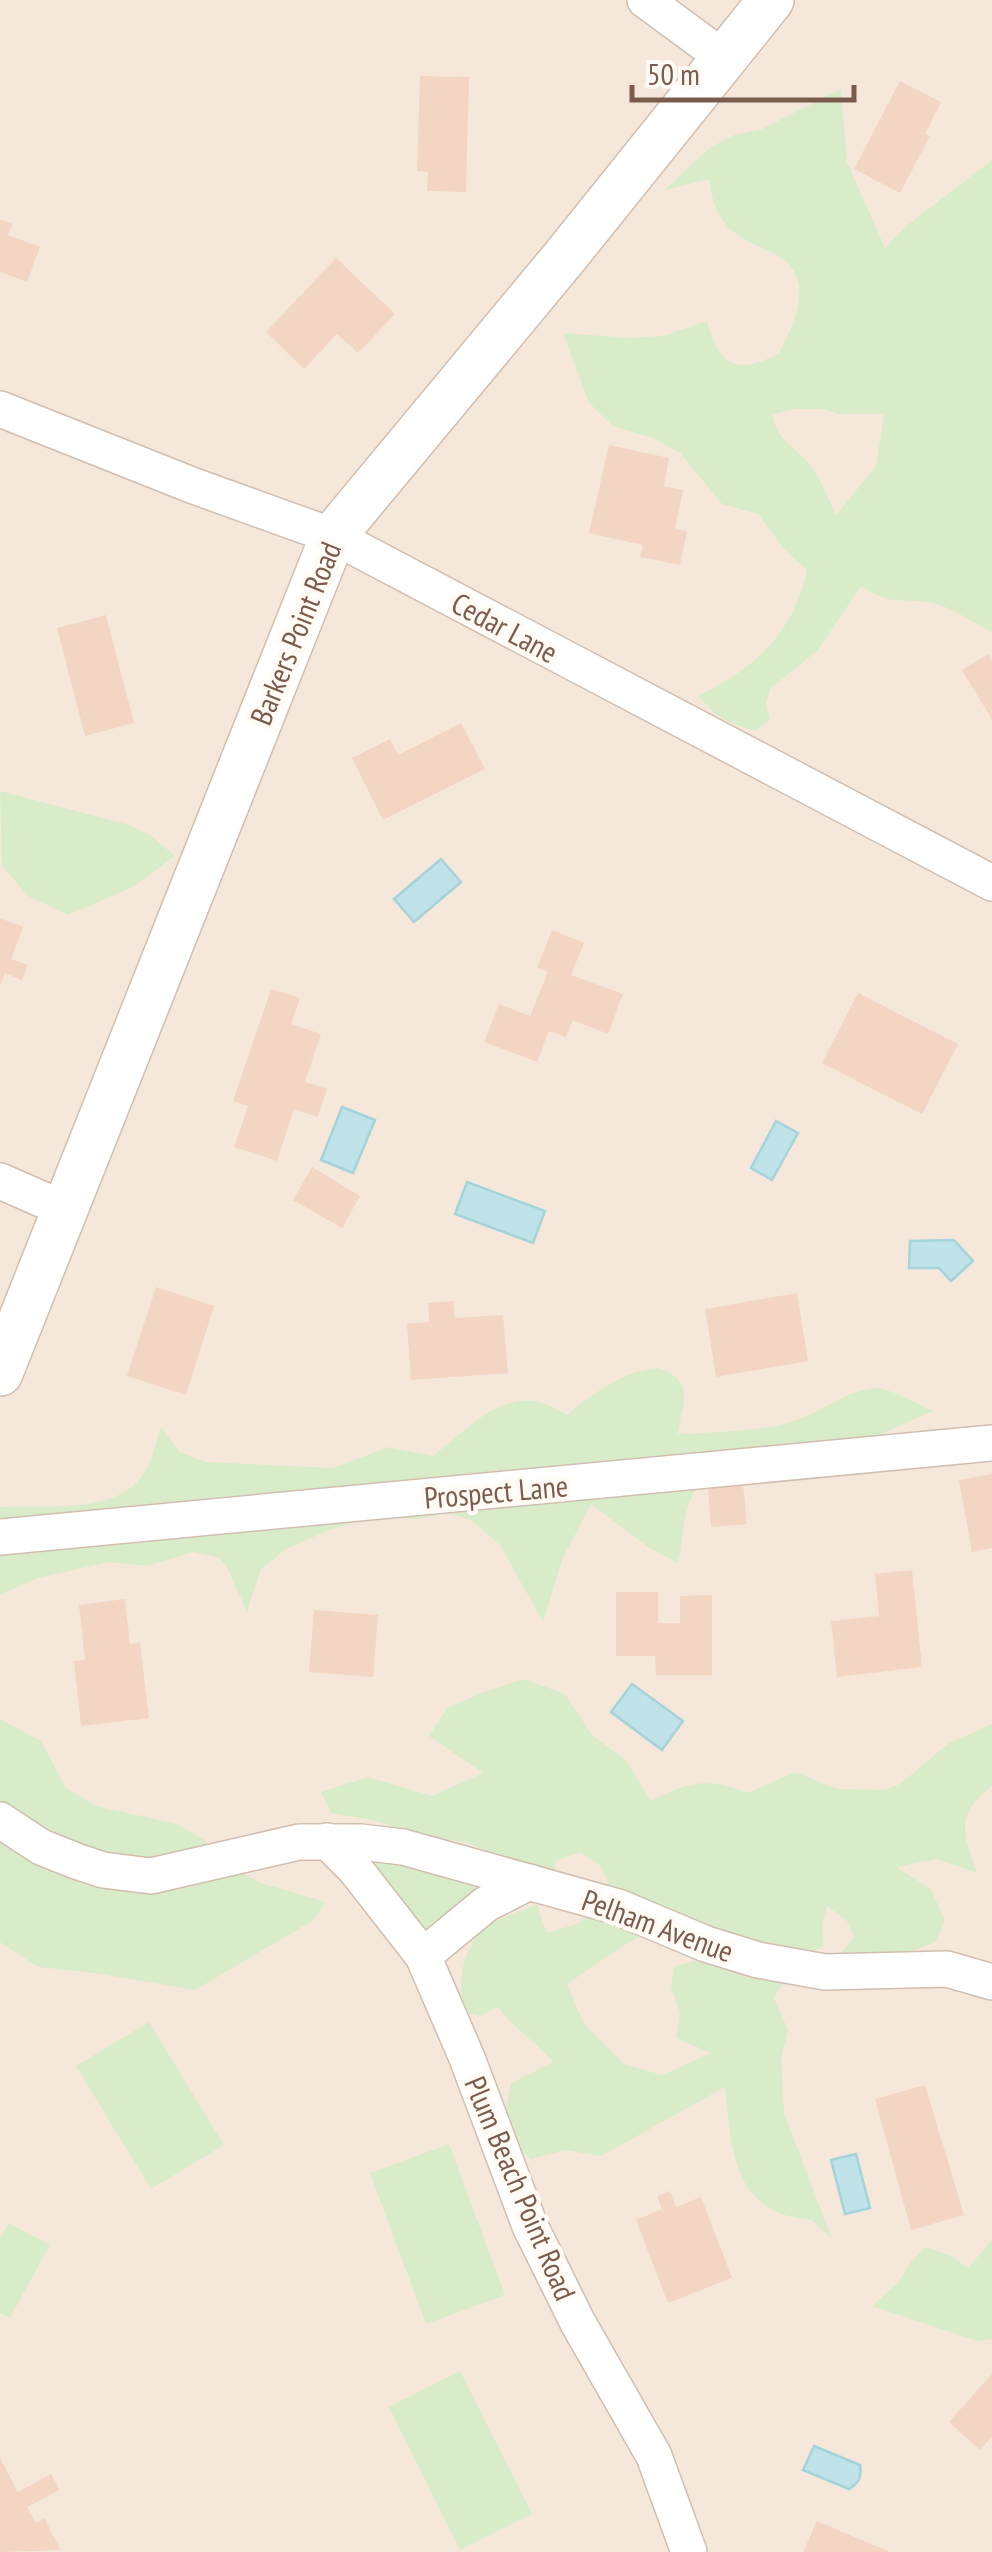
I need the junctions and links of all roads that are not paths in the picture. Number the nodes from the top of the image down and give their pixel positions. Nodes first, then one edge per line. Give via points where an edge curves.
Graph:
1 (645, 0) edge
2 (770, 0) edge
3 (724, 58) junction
4 (0, 410) edge
5 (333, 536) junction
6 (992, 883) edge
7 (0, 1181) edge
8 (64, 1209) junction
9 (0, 1373) edge
10 (992, 1443) edge
11 (0, 1538) edge
12 (0, 1820) edge
13 (326, 1841) junction
14 (529, 1882) junction
15 (422, 1956) junction
16 (992, 1982) edge
17 (690, 2552) edge

1 - 3 street
2 - 3 street, Barkers Point Road
3 - 5 street, Barkers Point Road
4 - 5 street, Cedar Lane
5 - 6 street, Cedar Lane
5 - 8 street, Barkers Point Road
7 - 8 street
8 - 9 street, Barkers Point Road
10 - 11 street, Prospect Lane
12 - 13 street, Pelham Avenue via 76,1861 151,1876
13 - 14 street, Pelham Avenue via 403,1848
13 - 15 street, Plum Beach Point Road
14 - 15 street via 486,1904
14 - 16 street, Pelham Avenue via 758,1960 826,1972 947,1970
15 - 17 street, Plum Beach Point Road via 530,2226 654,2456

